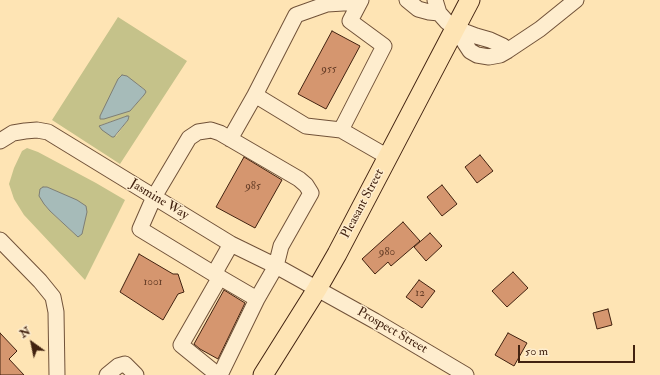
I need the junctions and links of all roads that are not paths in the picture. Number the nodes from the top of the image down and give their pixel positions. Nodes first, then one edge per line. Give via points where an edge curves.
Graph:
1 (407, 0) edge
2 (470, 0) edge
3 (576, 0) edge
4 (361, 1) edge
5 (437, 6) edge
6 (455, 28) junction
7 (255, 95) junction
8 (341, 130) junction
9 (230, 139) junction
10 (0, 141) edge
11 (388, 157) junction
12 (154, 197) junction
13 (231, 244) junction
14 (2, 248) edge
15 (276, 266) junction
16 (217, 276) junction
17 (317, 289) junction
18 (257, 299) junction
19 (58, 375) edge
20 (107, 375) edge
21 (136, 375) edge
22 (219, 375) edge
23 (263, 375) edge
24 (466, 375) edge

1 - 5 street via 418,9 428,12
2 - 6 main road, Pleasant Street
3 - 6 street via 540,29 500,55 477,55 470,50
4 - 7 street via 327,4 296,15
4 - 8 street via 350,21 384,46
5 - 6 street via 447,22
6 - 11 main road, Pleasant Street
7 - 8 street via 306,126
7 - 9 street
8 - 11 street
9 - 12 street via 211,130 198,132 189,138
9 - 15 street via 299,179 311,193 281,246
10 - 12 street, Jasmine Way via 13,133 37,130 48,132
11 - 17 main road, Pleasant Street
12 - 13 street, Jasmine Way
12 - 16 street via 140,229
13 - 15 street, Jasmine Way
13 - 16 street
14 - 19 street via 40,281 53,297 56,312
15 - 17 street, Jasmine Way
15 - 18 street
16 - 18 street
16 - 22 street via 181,345
17 - 23 main road, Pleasant Street
17 - 24 street, Prospect Street
18 - 22 street
20 - 21 street via 125,364

